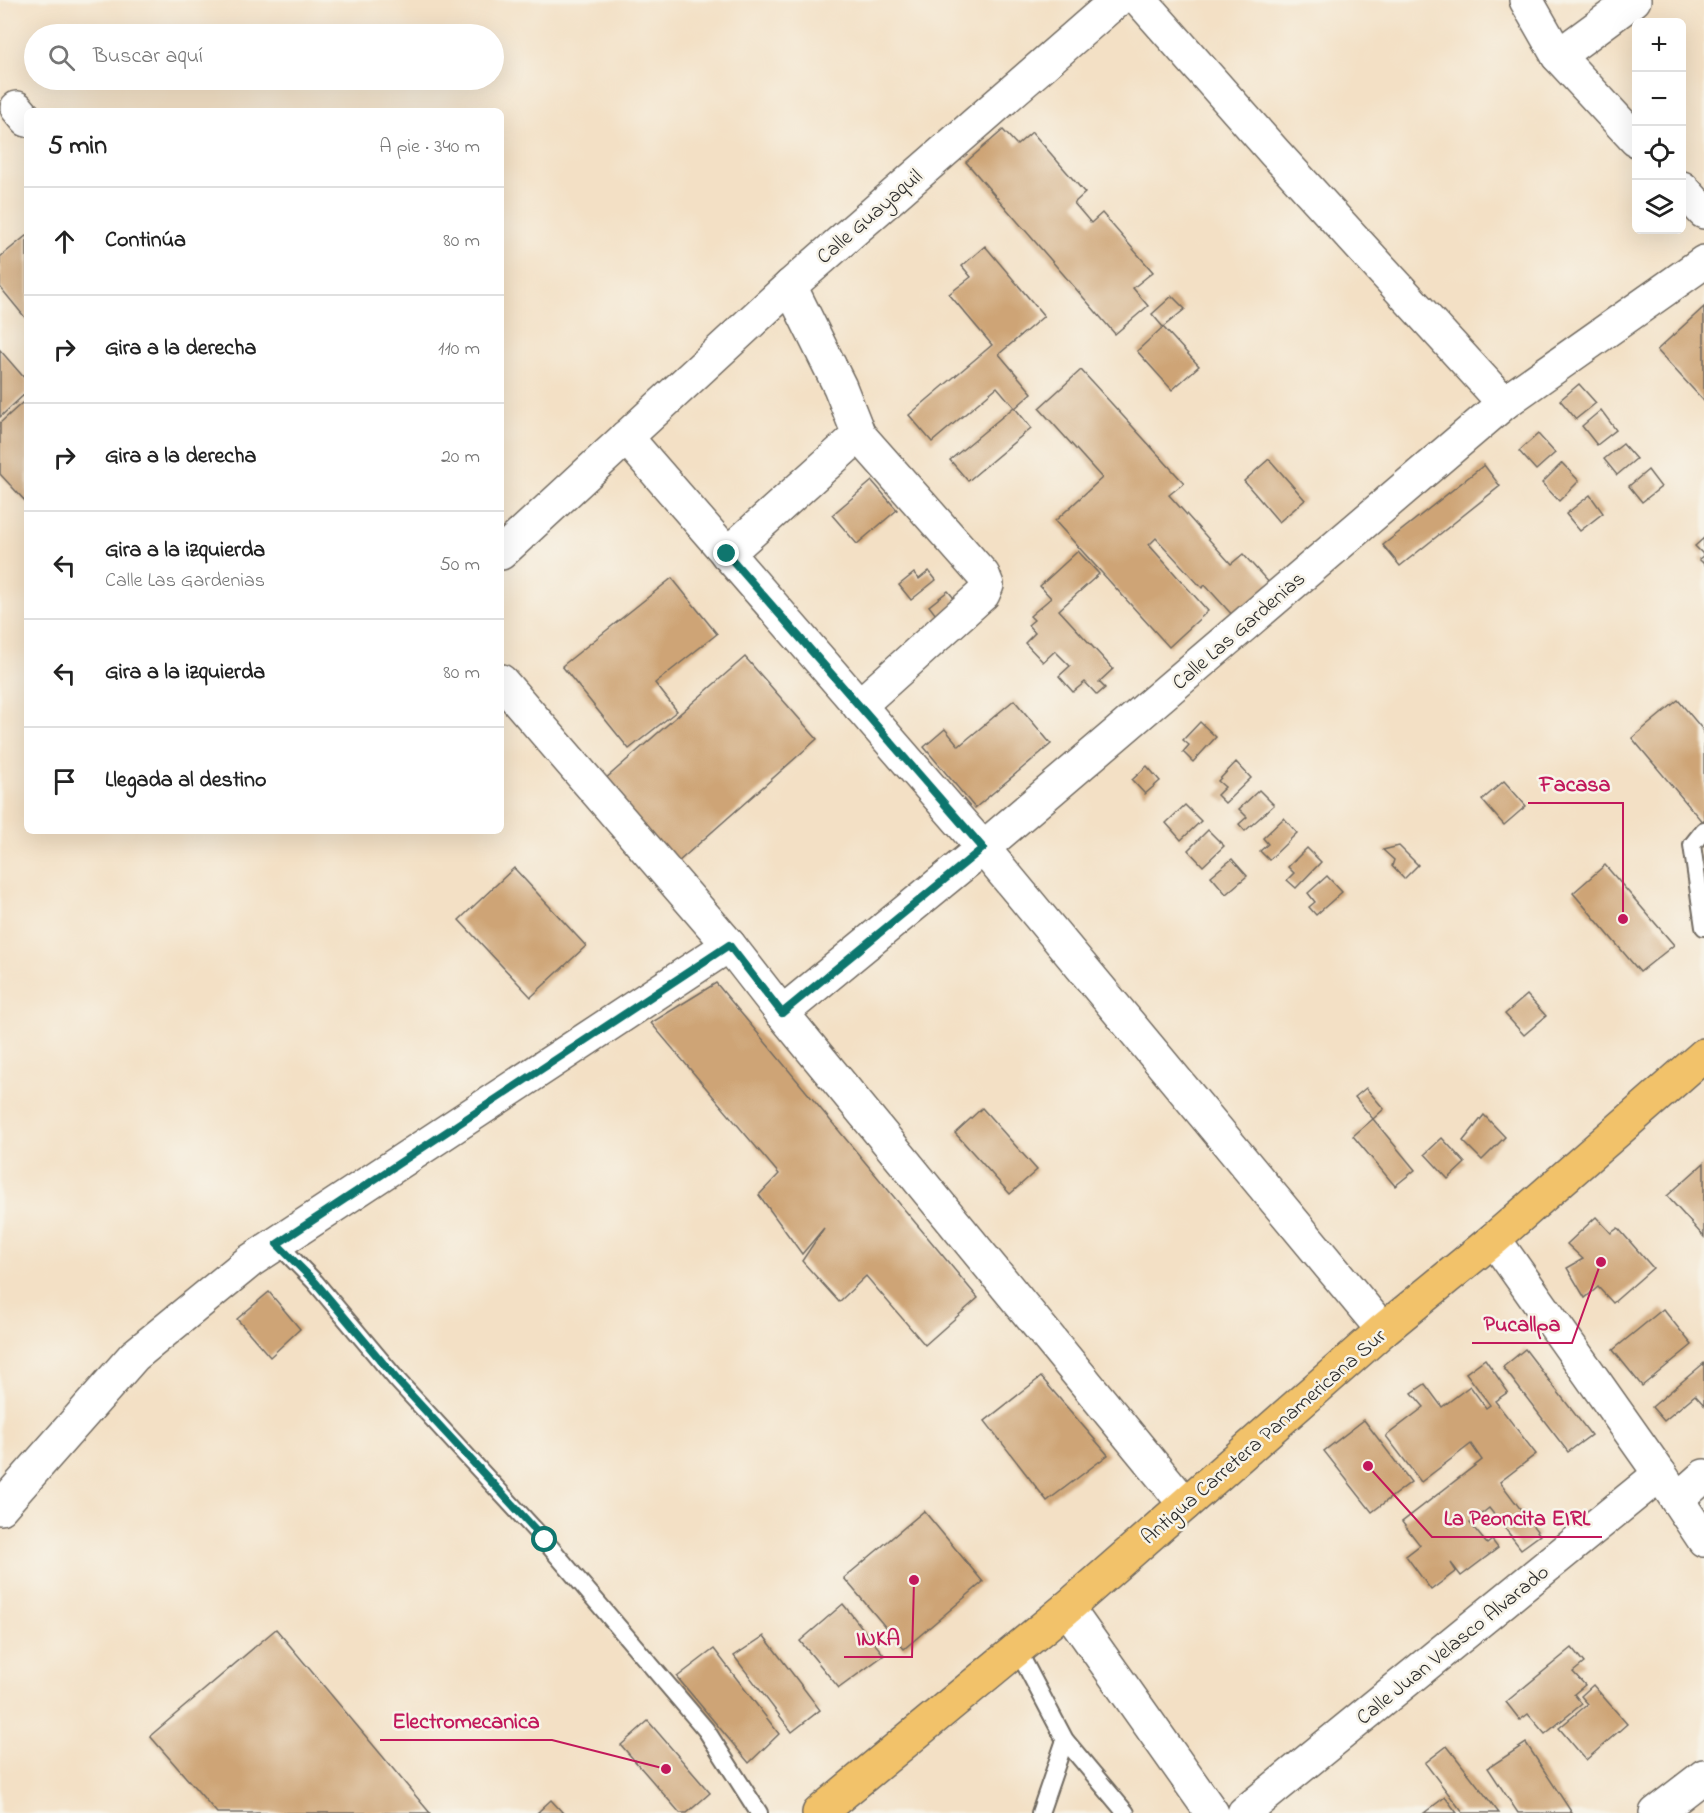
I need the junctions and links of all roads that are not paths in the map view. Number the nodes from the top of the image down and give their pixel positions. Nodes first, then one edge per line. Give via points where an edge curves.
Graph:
1 (1117, 0) edge
2 (1140, 0) edge
3 (1526, 0) edge
4 (1634, 0) edge
5 (1558, 56) junction
6 (1632, 136) edge
7 (1686, 192) edge
8 (1704, 212) edge
9 (1704, 262) edge
10 (790, 286) junction
11 (1504, 403) junction
12 (859, 435) junction
13 (626, 437) junction
14 (504, 551) edge
15 (727, 554) junction
16 (504, 684) edge
17 (859, 706) junction
18 (1704, 830) edge
19 (983, 848) junction
20 (1704, 927) edge
21 (729, 945) junction
22 (782, 1013) junction
23 (1704, 1055) edge
24 (1494, 1239) junction
25 (277, 1244) junction
26 (1383, 1330) junction
27 (1704, 1476) edge
28 (1669, 1487) junction
29 (1185, 1504) junction
30 (0, 1508) edge
31 (1704, 1540) edge
32 (1066, 1608) junction
33 (1017, 1649) junction
34 (1065, 1740) junction
35 (1704, 1776) edge
36 (759, 1813) edge
37 (819, 1813) edge
38 (1040, 1813) edge
39 (1126, 1813) edge
40 (1212, 1813) edge
41 (1244, 1813) edge
42 (1656, 1813) edge

1 - 10 street, Calle Guayaquil
2 - 11 street
3 - 5 street
4 - 5 street
5 - 6 street
7 - 8 street
9 - 11 street, Calle Las Gardenias
10 - 12 street
10 - 13 street, Calle Guayaquil
11 - 19 street, Calle Las Gardenias
12 - 15 street
12 - 17 street via 983,574 987,585 984,594
13 - 14 street, Calle Guayaquil
13 - 15 street
15 - 17 street
16 - 21 street
17 - 19 street
18 - 20 lane via 1692,845
19 - 22 street, Calle Las Gardenias
19 - 26 street
21 - 22 street
21 - 25 street
22 - 29 street
23 - 24 highway, Antigua Carretera Panamericana Sur
24 - 26 highway, Antigua Carretera Panamericana Sur
24 - 28 street
25 - 30 street via 250,1261 134,1356
25 - 36 lane via 545,1540 691,1712
26 - 29 highway, Antigua Carretera Panamericana Sur
27 - 28 street, Calle Juan Velasco Alvarado
28 - 31 street
28 - 41 street, Calle Juan Velasco Alvarado
29 - 32 highway, Antigua Carretera Panamericana Sur
32 - 33 highway, Antigua Carretera Panamericana Sur
32 - 40 street
33 - 34 lane
33 - 37 highway, Antigua Carretera Panamericana Sur
34 - 38 lane
34 - 39 lane
35 - 42 street

